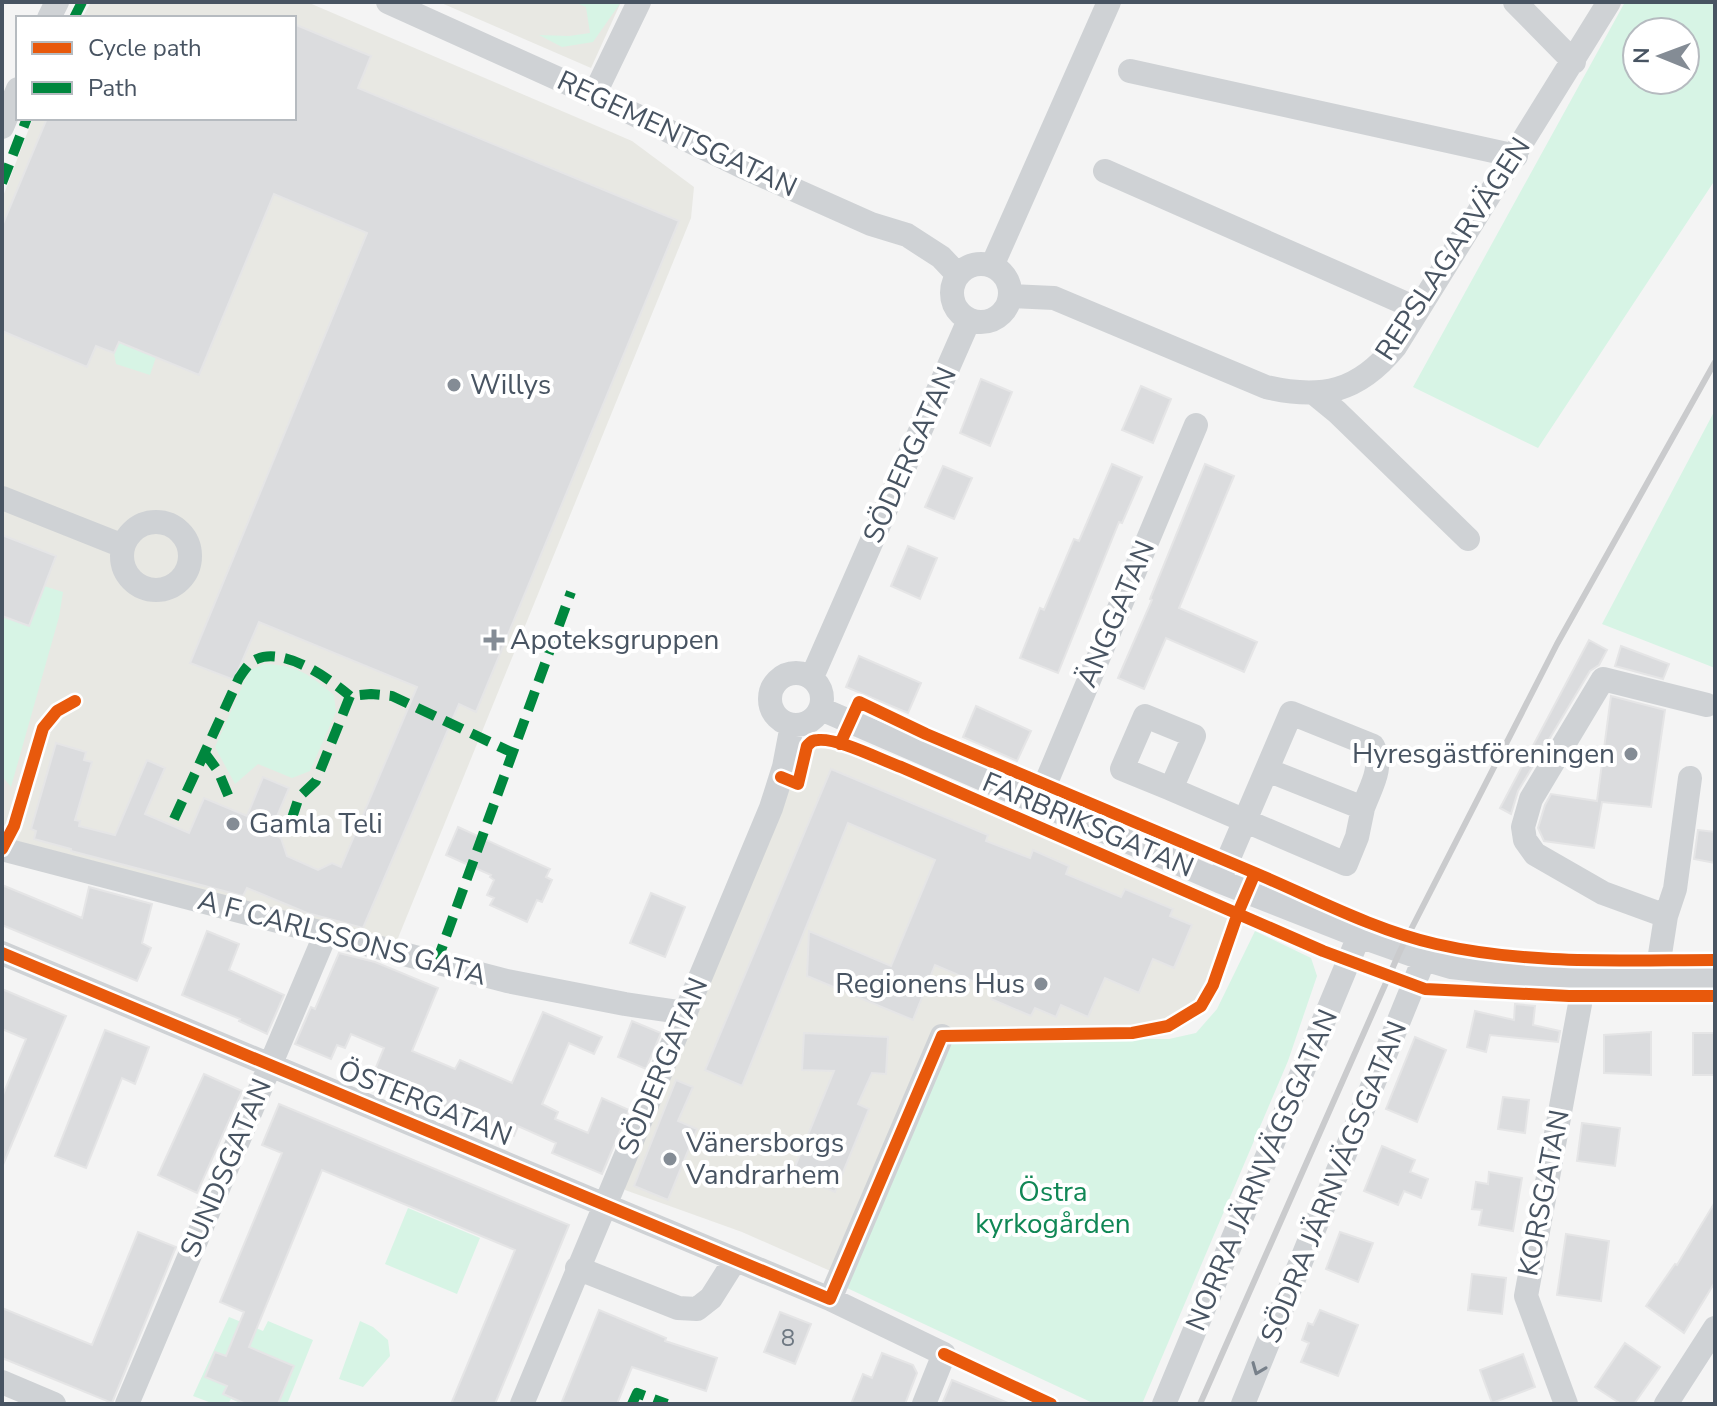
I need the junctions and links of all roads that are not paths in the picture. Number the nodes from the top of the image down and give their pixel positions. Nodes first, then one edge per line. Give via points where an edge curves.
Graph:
1 (388, 2) edge
2 (639, 2) edge
3 (1109, 2) edge
4 (1515, 2) edge
5 (1609, 2) edge
6 (1574, 62) junction
7 (1130, 71) dead end
8 (16, 94) edge
9 (594, 95) junction
10 (2, 127) edge
11 (1516, 156) junction
12 (1105, 171) dead end
13 (992, 266) junction
14 (958, 275) junction
15 (1010, 296) junction
16 (1418, 309) junction
17 (969, 320) junction
18 (1315, 394) junction
19 (1196, 425) dead end
20 (2, 498) edge
21 (1468, 539) dead end
22 (123, 546) dead end
23 (812, 677) junction
24 (1707, 705) dead end
25 (821, 709) junction
26 (792, 725) junction
27 (1267, 770) junction
28 (1690, 778) dead end
29 (1171, 789) dead end
30 (1037, 804) junction
31 (1363, 808) junction
32 (1244, 821) junction
33 (2, 849) edge
34 (1219, 881) junction
35 (1666, 916) junction
36 (326, 933) junction
37 (1359, 936) junction
38 (2, 953) edge
39 (1424, 959) junction
40 (1582, 977) junction
41 (1656, 980) junction
42 (1715, 980) edge
43 (686, 1013) junction
44 (942, 1036) dead end
45 (269, 1066) junction
46 (604, 1207) junction
47 (735, 1260) junction
48 (577, 1268) junction
49 (830, 1299) junction
50 (1715, 1328) edge
51 (2, 1382) edge
52 (54, 1404) edge
53 (127, 1404) edge
54 (522, 1404) edge
55 (924, 1404) edge
56 (1164, 1404) edge
57 (1243, 1404) edge
58 (1566, 1404) edge
59 (1666, 1404) edge

1 - 9 street, REGEMENTSGATAN
2 - 9 street
3 - 13 street
4 - 6 street
5 - 6 street, REPSLAGARVÄGEN
6 - 11 street, REPSLAGARVÄGEN
7 - 11 street
8 - 10 street
9 - 14 street, REGEMENTSGATAN via 741,166 907,235
11 - 16 street, REPSLAGARVÄGEN
12 - 16 street
13 - 14 street via 974,265
13 - 15 street via 1006,278
14 - 17 street via 952,300
15 - 17 street via 996,318
15 - 18 street, REPSLAGARVÄGEN via 1054,298 1266,387
16 - 18 street, REPSLAGARVÄGEN via 1378,367 1335,390
17 - 23 street, SÖDERGATAN
18 - 21 street
19 - 30 street, ÄNGGATAN
20 - 22 street
23 - 25 street via 822,691
23 - 26 street via 790,673 772,688 773,711
24 - 35 street via 1603,679 1531,799 1523,827 1535,854 1603,893
25 - 26 street via 809,722
25 - 30 street, FARBRIKSGATAN
26 - 43 street, SÖDERGATAN via 771,808
27 - 31 street
27 - 31 street via 1291,713 1373,746 1379,758
27 - 32 street
28 - 35 street via 1675,889
29 - 32 street
30 - 34 street, FARBRIKSGATAN
31 - 32 street via 1346,864
32 - 34 street
33 - 36 street, A F CARLSSONS GATA
34 - 37 street, FARBRIKSGATAN
35 - 41 street
36 - 43 street, A F CARLSSONS GATA via 507,981
36 - 45 street, SUNDSGATAN
37 - 39 street, FARBRIKSGATAN
37 - 56 street, NORRA JÄRNVÄGSGATAN
38 - 45 street, ÖSTERGATAN
39 - 40 street, FARBRIKSGATAN via 1466,969
39 -> 57 street, SÖDRA JÄRNVÄGSGATAN
40 - 41 street, FARBRIKSGATAN
40 - 58 street, KORSGATAN via 1526,1296
41 - 42 street, FARBRIKSGATAN
43 - 46 street, SÖDERGATAN
44 - 49 street
45 - 46 street, ÖSTERGATAN
45 - 53 street, SUNDSGATAN
46 - 47 street, ÖSTERGATAN
46 - 48 street, SÖDERGATAN
47 - 48 street via 711,1298 697,1309 678,1308
47 - 49 street, ÖSTERGATAN
48 - 54 street, SÖDERGATAN
49 - 55 street, ÖSTERGATAN via 944,1354
50 - 59 street
51 - 52 street

